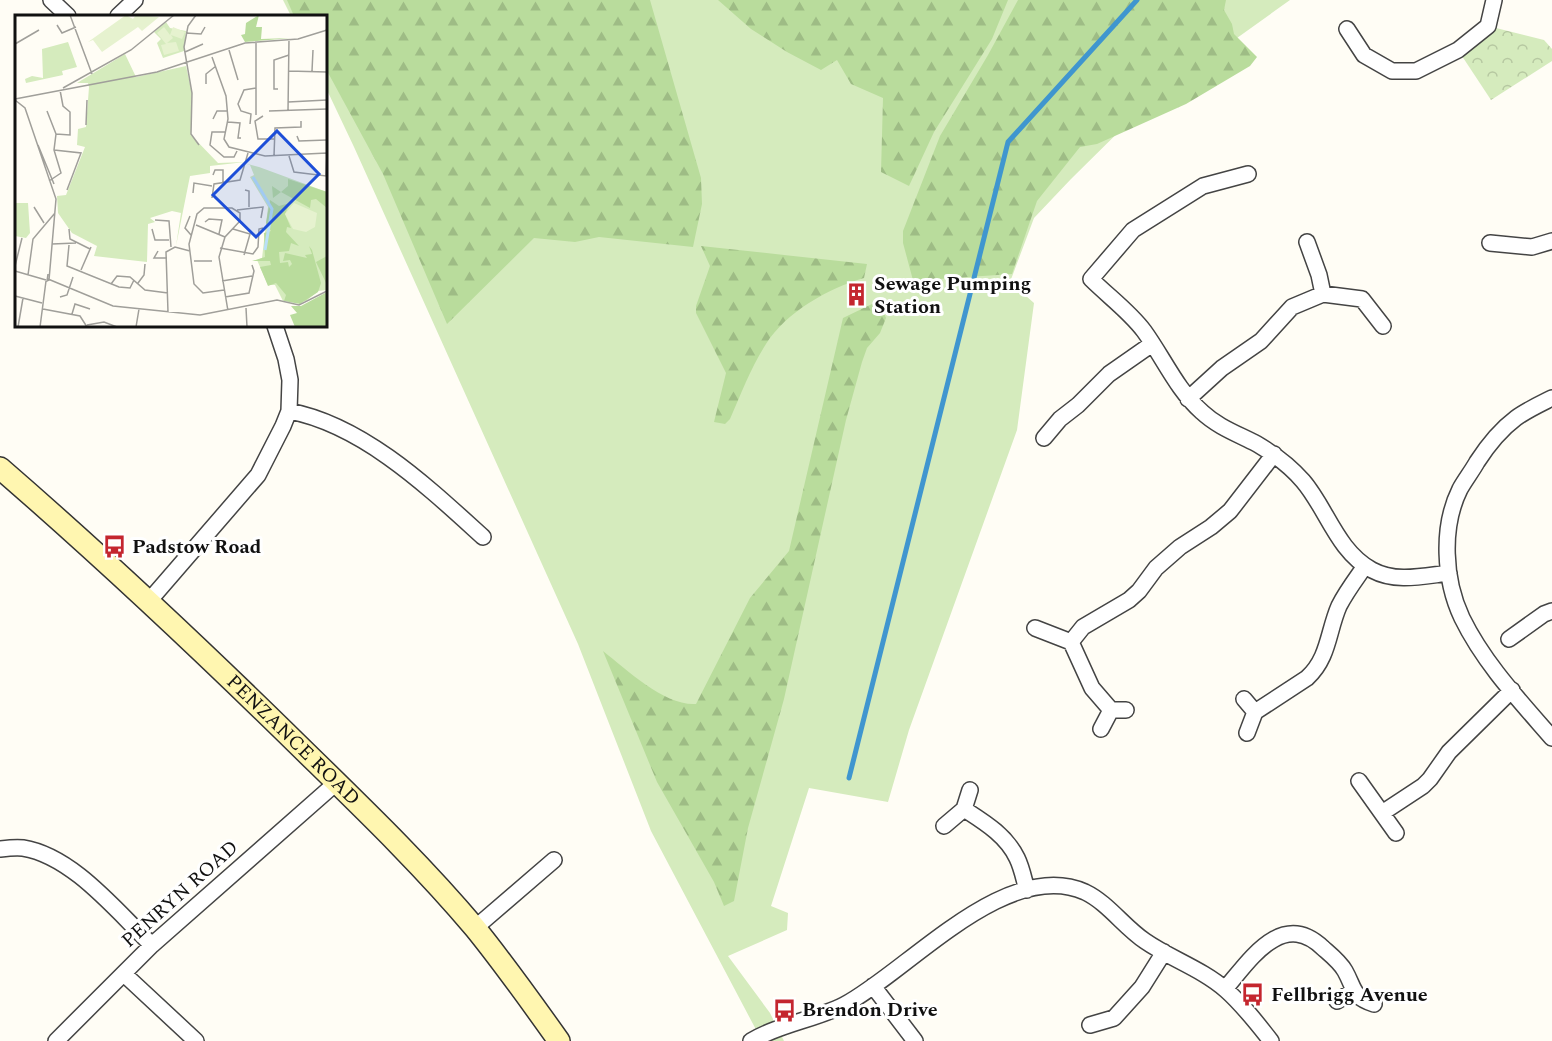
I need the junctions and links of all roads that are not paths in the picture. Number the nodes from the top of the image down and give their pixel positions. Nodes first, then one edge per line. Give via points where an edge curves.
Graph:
1 (51, 0) edge
2 (135, 0) edge
3 (1494, 0) edge
4 (67, 15) edge
5 (119, 15) edge
6 (1347, 29) dead end
7 (1248, 174) dead end
8 (1552, 241) edge
9 (1307, 242) dead end
10 (1490, 243) dead end
11 (1323, 294) junction
12 (1383, 326) dead end
13 (275, 327) edge
14 (1152, 344) junction
15 (1552, 398) edge
16 (1188, 399) junction
17 (288, 411) junction
18 (1044, 438) dead end
19 (1274, 454) junction
20 (0, 468) edge
21 (483, 537) dead end
22 (1365, 566) junction
23 (1449, 573) junction
24 (149, 601) junction
25 (1552, 610) edge
26 (1035, 628) dead end
27 (1509, 639) dead end
28 (1071, 642) junction
29 (1512, 690) junction
30 (1244, 699) dead end
31 (1255, 712) junction
32 (1101, 729) dead end
33 (1247, 734) dead end
34 (1552, 738) edge
35 (1359, 781) dead end
36 (336, 783) junction
37 (970, 790) dead end
38 (964, 809) junction
39 (1383, 813) junction
40 (944, 826) dead end
41 (1396, 833) dead end
42 (0, 849) edge
43 (554, 860) dead end
44 (1027, 890) junction
45 (474, 928) junction
46 (152, 945) junction
47 (1164, 952) junction
48 (124, 974) junction
49 (873, 986) junction
50 (1225, 989) junction
51 (1354, 991) junction
52 (1337, 1001) dead end
53 (1374, 1004) dead end
54 (1090, 1025) dead end
55 (56, 1041) edge
56 (196, 1041) edge
57 (559, 1041) edge
58 (751, 1041) edge
59 (915, 1041) edge
60 (1271, 1041) edge

1 - 4 street
2 - 5 street
3 - 6 street via 1488,26 1458,50 1416,71 1392,71 1364,55
7 - 14 street via 1203,186 1133,230 1091,279
8 - 10 street via 1532,247
9 - 11 street
11 - 12 street via 1362,299
11 - 16 street via 1293,307 1261,341 1222,368
13 - 17 street via 290,380
14 - 16 street
14 - 18 street via 1109,374
15 - 23 street via 1516,418 1490,442 1460,490 1448,541
16 - 19 street via 1219,425
17 - 21 street via 322,419 364,442 438,496
17 - 24 street via 258,475
19 - 22 street via 1304,481 1337,535
19 - 28 street via 1230,511 1156,568 1129,600 1083,627
20 - 24 street, PENZANCE ROAD
22 - 23 street via 1401,578
22 - 31 street via 1340,605 1326,651 1315,671
23 - 29 street via 1461,617 1484,657
24 - 36 street, PENZANCE ROAD
25 - 27 street
26 - 28 street
28 - 32 street via 1092,688 1118,710
29 - 34 street
29 - 39 street via 1449,752 1423,786
30 - 31 street
31 - 33 street
35 - 39 street
36 - 45 street, PENZANCE ROAD
36 - 46 street, PENRYN ROAD
37 - 38 street
38 - 40 street
38 - 44 street via 991,826 1011,848
39 - 41 street
42 - 46 street via 22,848 60,861
43 - 45 street
44 - 47 street via 1048,887 1086,892 1129,930
44 - 49 street via 980,909
45 - 57 street, PENZANCE ROAD
46 - 48 street, PENRYN ROAD
47 - 50 street
47 - 54 street via 1143,987 1114,1018
48 - 55 street, PENRYN ROAD
48 - 56 street
49 - 58 street via 844,1005
49 - 59 street
50 - 51 street via 1259,950 1286,933 1310,938 1320,945 1345,970
50 - 60 street
51 - 52 street
51 - 53 street via 1360,999

